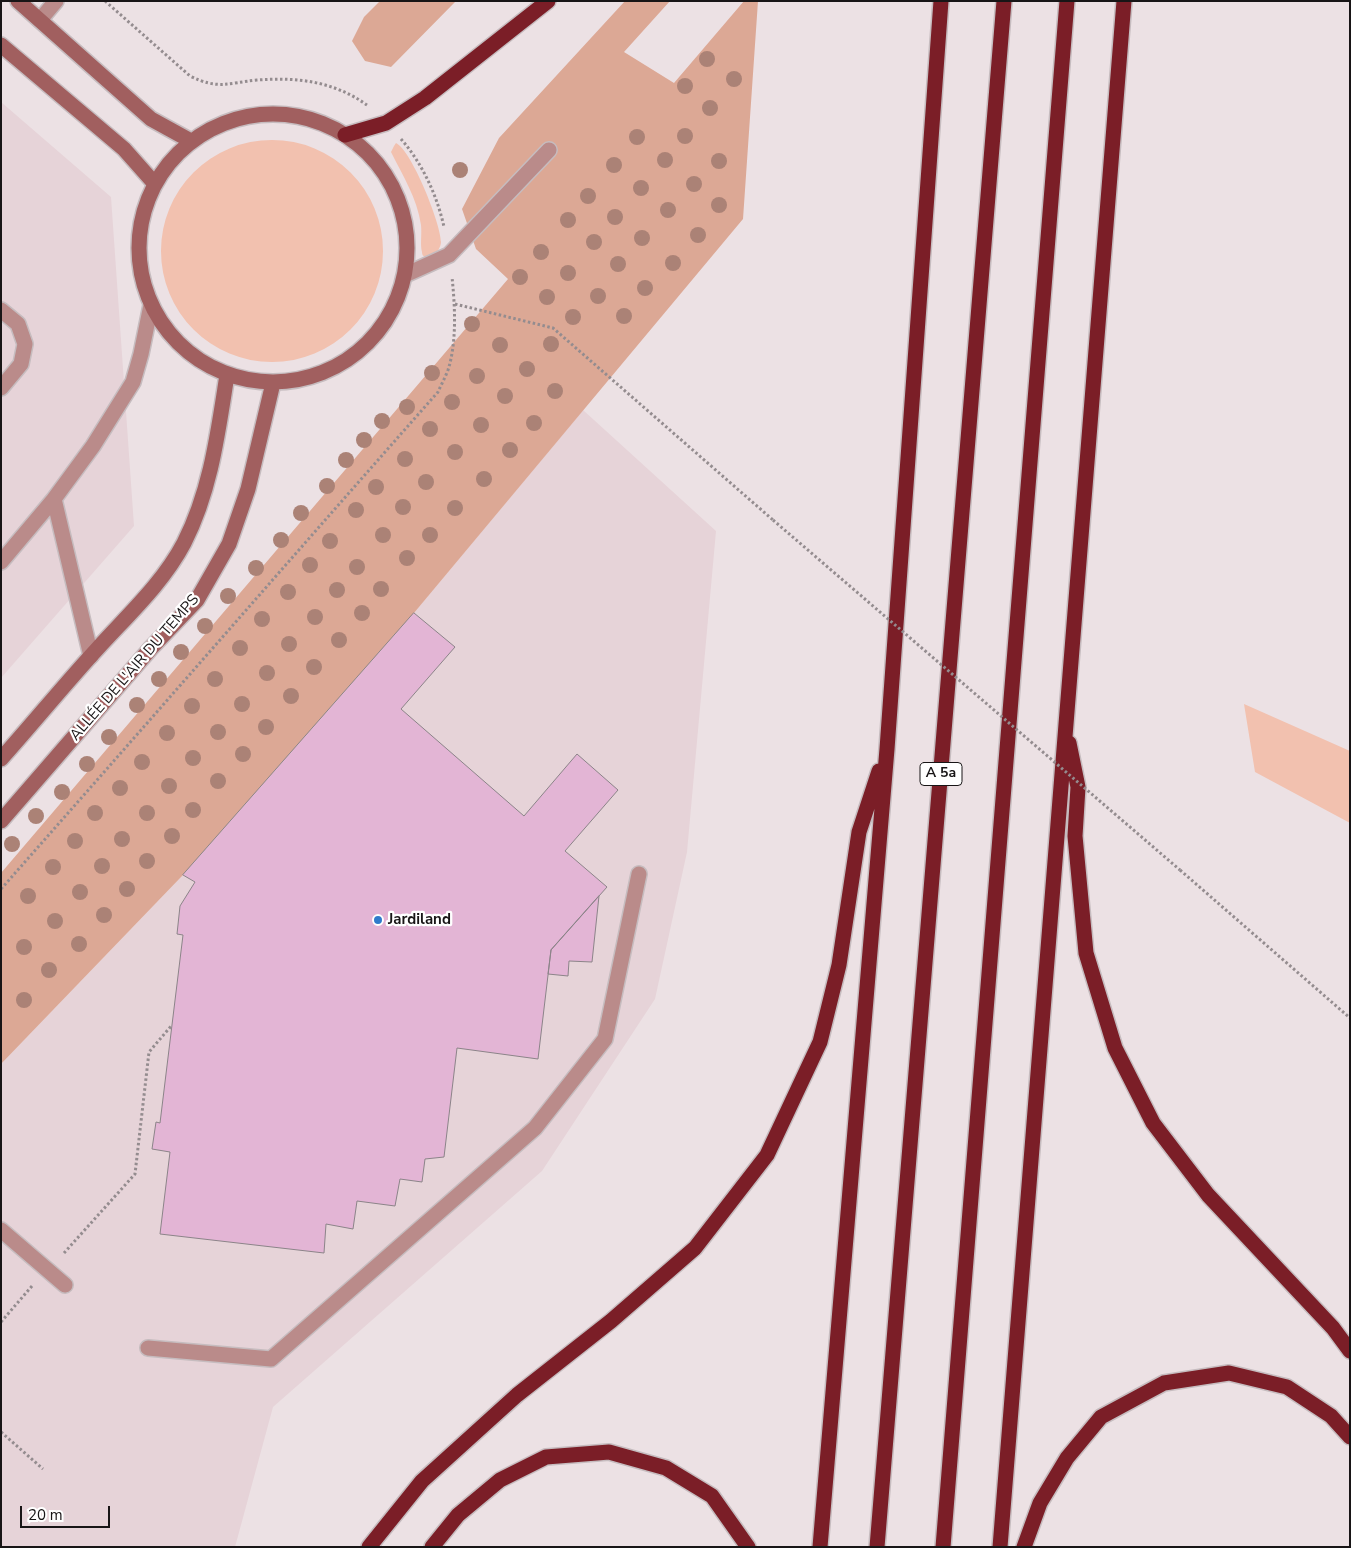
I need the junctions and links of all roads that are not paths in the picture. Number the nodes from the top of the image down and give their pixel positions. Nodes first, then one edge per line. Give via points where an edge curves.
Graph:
1 (18, 1) edge
2 (56, 1) edge
3 (548, 1) edge
4 (941, 1) edge
5 (1004, 1) edge
6 (1067, 1) edge
7 (1124, 1) edge
8 (40, 20) junction
9 (1, 45) edge
10 (345, 135) junction
11 (191, 141) junction
12 (549, 150) dead end
13 (155, 184) junction
14 (405, 275) junction
15 (151, 305) junction
16 (1, 310) edge
17 (227, 375) junction
18 (273, 383) junction
19 (1, 388) edge
20 (54, 499) junction
21 (1, 562) edge
22 (91, 656) junction
23 (1065, 727) junction
24 (24, 734) junction
25 (1, 747) edge
26 (887, 749) junction
27 (1, 759) edge
28 (1, 821) edge
29 (639, 874) dead end
30 (1, 1230) edge
31 (65, 1285) dead end
32 (148, 1348) dead end
33 (1350, 1351) edge
34 (1350, 1437) edge
35 (369, 1547) edge
36 (432, 1547) edge
37 (748, 1547) edge
38 (820, 1547) edge
39 (877, 1547) edge
40 (943, 1547) edge
41 (1000, 1547) edge
42 (1024, 1547) edge

1 - 8 street
2 - 8 lane
3 - 10 highway via 425,98 386,123
4 - 26 highway
5 - 39 highway, A 5a
6 - 40 highway
7 - 23 highway
8 - 11 street via 151,119
9 - 13 street via 124,149
10 - 11 street via 307,118 266,114 226,122
10 - 14 street via 375,161 397,196 407,235
11 - 13 street
12 - 14 lane via 450,255
13 - 15 street via 140,223 140,265
14 - 18 street via 389,318 359,353 318,376
15 - 17 street via 182,347
15 - 20 lane via 133,382 93,446
16 - 19 lane via 18,324 25,344 21,364
17 - 18 street
17 - 22 street via 213,460 197,513 183,544 159,580
18 - 28 street, ALLÉE DE L'AIR DU TEMPS via 248,489 229,544 197,600 151,648
20 - 21 lane
20 - 22 lane
22 - 24 street
23 - 33 highway via 1078,787 1075,836 1086,953 1115,1048 1153,1123 1208,1195 1333,1328
23 - 41 highway
24 - 25 lane
24 - 27 street
26 - 35 highway via 858,832 839,965 820,1042 768,1156 695,1248 517,1395 422,1481
26 - 38 highway
29 - 32 lane via 605,1040 535,1128 271,1358
30 - 31 lane
34 - 42 highway via 1331,1416 1287,1387 1229,1373 1164,1383 1101,1417 1067,1458 1040,1503
36 - 37 highway via 458,1515 500,1480 546,1457 609,1452 666,1468 712,1496

